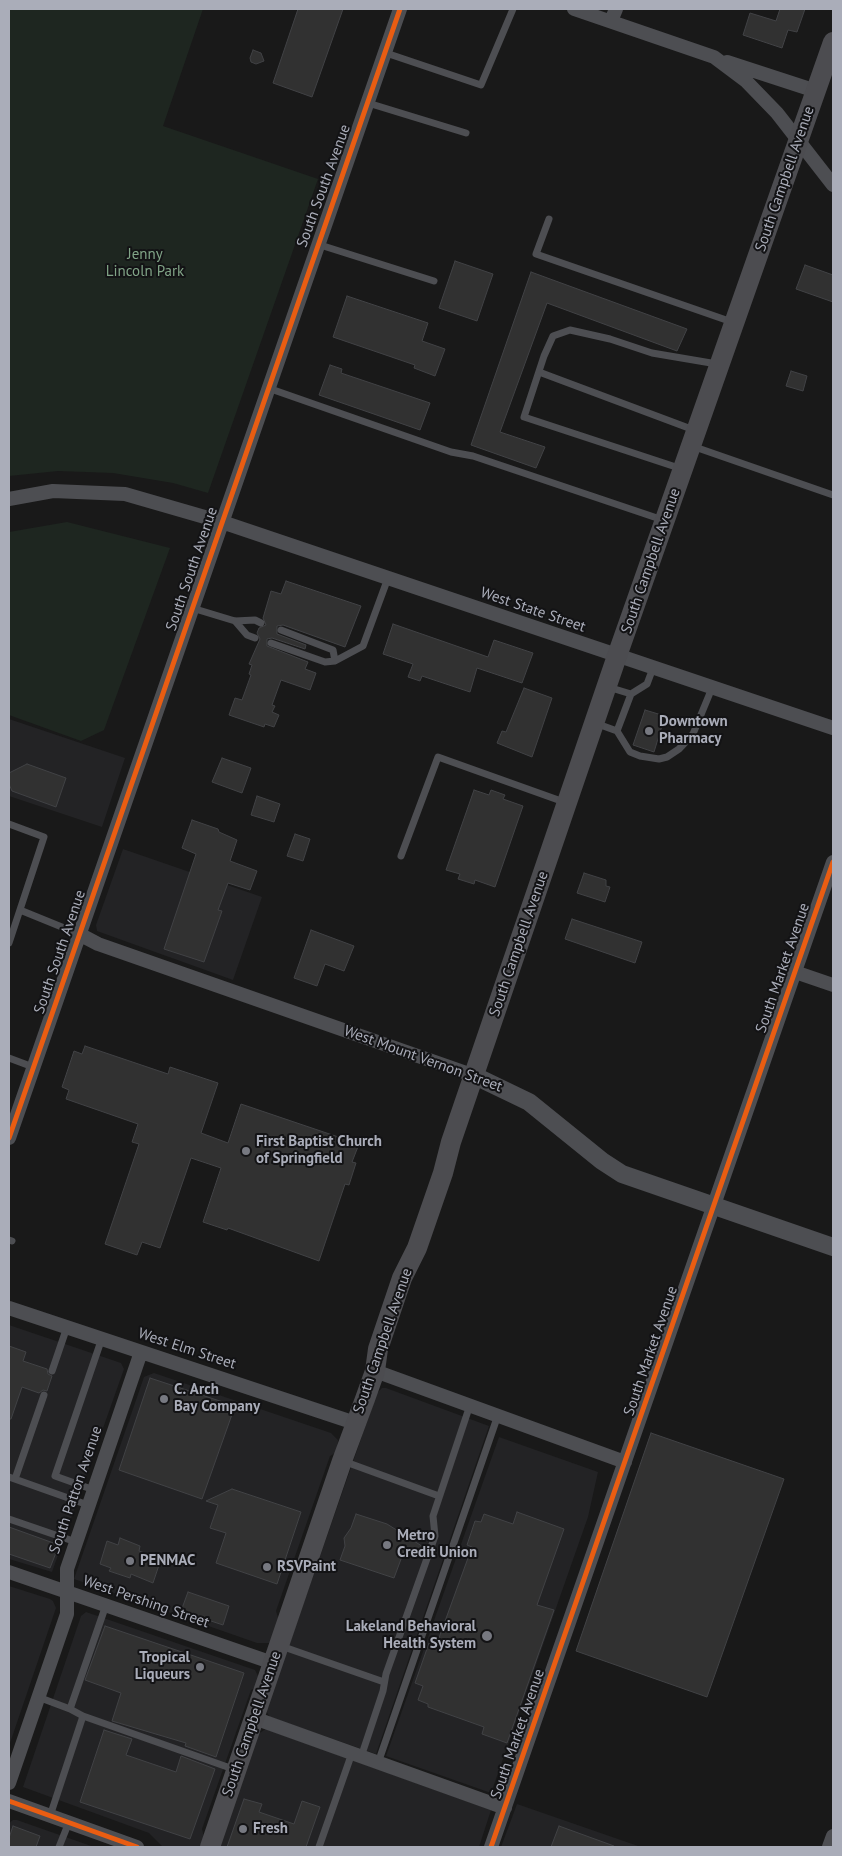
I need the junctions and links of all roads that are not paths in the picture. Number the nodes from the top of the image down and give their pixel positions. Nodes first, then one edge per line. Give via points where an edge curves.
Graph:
1 (400, 9) edge
2 (513, 9) edge
3 (574, 9) edge
4 (614, 15) edge
5 (833, 42) edge
6 (386, 52) junction
7 (714, 58) junction
8 (816, 91) junction
9 (368, 103) junction
10 (466, 133) dead end
11 (799, 144) junction
12 (833, 185) edge
13 (548, 219) dead end
14 (317, 244) junction
15 (434, 281) dead end
16 (735, 323) junction
17 (720, 365) junction
18 (539, 372) junction
19 (268, 388) junction
20 (694, 438) junction
21 (683, 469) junction
22 (833, 495) edge
23 (9, 499) edge
24 (665, 521) junction
25 (222, 522) junction
26 (388, 578) junction
27 (192, 608) junction
28 (235, 621) junction
29 (261, 623) dead end
30 (281, 630) dead end
31 (255, 638) dead end
32 (271, 643) dead end
33 (617, 656) junction
34 (335, 661) junction
35 (653, 668) junction
36 (607, 686) junction
37 (712, 688) junction
38 (631, 694) junction
39 (594, 723) junction
40 (833, 728) edge
41 (617, 731) junction
42 (567, 803) junction
43 (9, 824) edge
44 (401, 856) dead end
45 (833, 862) edge
46 (20, 910) junction
47 (79, 934) junction
48 (9, 942) edge
49 (794, 972) junction
50 (833, 985) edge
51 (9, 1058) edge
52 (33, 1067) junction
53 (475, 1076) junction
54 (9, 1138) edge
55 (714, 1208) junction
56 (833, 1247) edge
57 (9, 1308) edge
58 (67, 1327) junction
59 (102, 1338) junction
60 (141, 1352) junction
61 (52, 1371) dead end
62 (375, 1371) junction
63 (44, 1395) dead end
64 (470, 1404) junction
65 (498, 1415) junction
66 (355, 1423) junction
67 (342, 1461) junction
68 (625, 1462) junction
69 (12, 1478) edge
70 (94, 1490) junction
71 (440, 1496) junction
72 (88, 1505) junction
73 (9, 1519) edge
74 (76, 1542) junction
75 (9, 1572) edge
76 (67, 1592) junction
77 (106, 1605) junction
78 (276, 1654) junction
79 (384, 1682) junction
80 (38, 1698) junction
81 (70, 1709) junction
82 (83, 1716) junction
83 (254, 1718) junction
84 (357, 1755) junction
85 (378, 1763) junction
86 (236, 1770) junction
87 (9, 1783) edge
88 (9, 1801) edge
89 (505, 1808) junction
90 (50, 1816) junction
91 (69, 1822) junction
92 (833, 1836) edge
93 (60, 1847) edge
94 (137, 1847) edge
95 (210, 1847) edge
96 (319, 1847) edge
97 (491, 1847) edge
98 (829, 1847) edge

1 - 6 street, South South Avenue
2 - 6 lane via 481,85
3 - 4 street
4 - 7 street
5 - 8 main road, South Campbell Avenue
6 - 9 street, South South Avenue
7 - 8 street
7 - 11 street via 746,81 777,113
8 - 11 main road, South Campbell Avenue
9 - 10 lane
9 - 14 street, South South Avenue
11 - 12 street
11 - 16 main road, South Campbell Avenue
13 - 16 lane via 536,254
14 - 15 lane
14 - 19 street, South South Avenue
16 - 17 main road, South Campbell Avenue
17 - 18 lane via 652,353 570,330 553,336
17 - 20 main road, South Campbell Avenue
18 - 20 lane
18 - 21 lane via 524,417
19 - 24 lane via 451,452 473,456
19 - 25 street, South South Avenue
20 - 21 main road, South Campbell Avenue
20 - 22 lane
21 - 24 main road, South Campbell Avenue
23 - 25 street, West State Street via 53,491 126,494
24 - 33 main road, South Campbell Avenue
25 - 26 street, West State Street
25 - 27 street, South South Avenue
26 - 33 street, West State Street
26 - 34 lane via 363,646
27 - 28 lane
27 - 47 street, South South Avenue
28 - 29 lane via 255,620
28 - 31 lane
30 - 34 lane via 333,650
32 - 34 lane via 325,662
33 - 35 street, West State Street
33 - 36 main road, South Campbell Avenue
35 - 37 street, West State Street
35 - 38 lane via 647,684
36 - 38 lane
36 - 39 main road, South Campbell Avenue
37 - 40 street, West State Street
37 - 41 lane via 693,734 667,757 650,758 630,752
38 - 41 lane
39 - 41 lane
39 - 42 main road, South Campbell Avenue
42 - 44 lane via 438,757
42 - 53 main road, South Campbell Avenue
43 - 46 lane via 44,837
45 - 49 street, South Market Avenue
46 - 47 lane
46 - 48 lane
47 - 52 street, South South Avenue
47 - 53 street, West Mount Vernon Street via 98,944
49 - 50 street
49 - 55 street, South Market Avenue
51 - 52 lane
52 - 54 street, South South Avenue
53 - 55 street, West Mount Vernon Street via 529,1102 622,1174
53 - 62 main road, South Campbell Avenue via 420,1241 402,1278 378,1349
55 - 56 street, West Mount Vernon Street
55 - 68 street, South Market Avenue
57 - 58 street, West Elm Street
58 - 59 street, West Elm Street
58 - 61 lane
59 - 60 street, West Elm Street
59 - 70 lane via 55,1476
60 - 66 street, West Elm Street
60 - 70 street, South Patton Avenue
62 - 64 street
62 - 66 main road, South Campbell Avenue
63 - 69 lane
64 - 65 street
64 - 71 lane
65 - 68 street
65 - 85 lane
66 - 67 main road, South Campbell Avenue
67 - 71 lane
67 - 78 main road, South Campbell Avenue
68 - 89 street, South Market Avenue
69 - 72 lane
70 - 72 street, South Patton Avenue
71 - 79 lane via 433,1516 435,1536
72 - 74 street, South Patton Avenue
73 - 74 lane
74 - 76 street, South Patton Avenue via 67,1569
75 - 76 street, West Pershing Street
76 - 77 street, West Pershing Street
76 - 80 street, South Patton Avenue via 66,1614
77 - 78 street, West Pershing Street
77 - 81 lane
78 - 79 lane
78 - 83 main road, South Campbell Avenue
79 - 84 lane
80 - 81 lane
80 - 87 street, South Patton Avenue
81 - 82 lane
82 - 86 lane
82 - 90 lane
83 - 84 street
83 - 86 main road, South Campbell Avenue
84 - 85 street
84 - 96 lane
85 - 89 street
86 - 95 main road, South Campbell Avenue
88 - 90 street
89 - 97 street, South Market Avenue
90 - 91 street
91 - 93 lane
91 - 94 street
92 - 98 street

